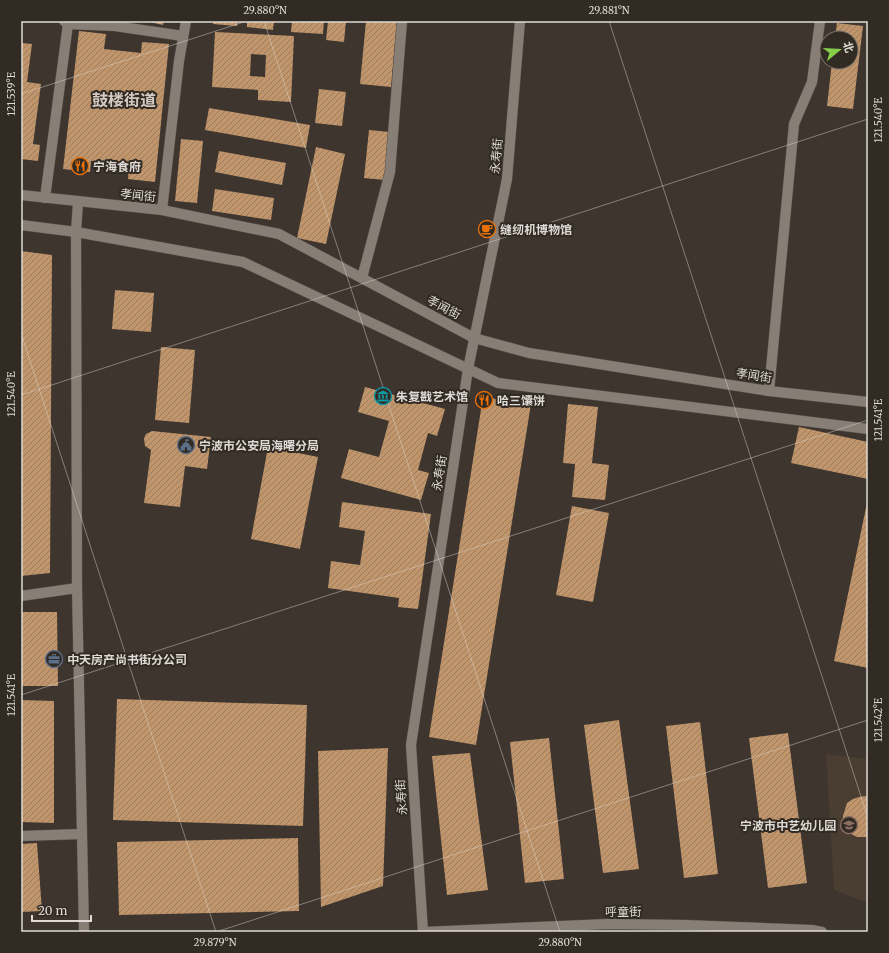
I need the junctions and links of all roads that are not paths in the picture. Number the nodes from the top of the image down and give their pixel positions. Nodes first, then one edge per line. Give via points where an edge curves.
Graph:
1 (186, 21) edge
2 (402, 21) edge
3 (520, 21) edge
4 (820, 21) edge
5 (66, 23) edge
6 (120, 24) edge
7 (183, 36) junction
8 (21, 195) edge
9 (45, 198) junction
10 (78, 202) junction
11 (162, 210) junction
12 (21, 225) edge
13 (76, 232) junction
14 (362, 278) junction
15 (474, 338) junction
16 (468, 368) junction
17 (769, 391) junction
18 (868, 402) edge
19 (868, 429) edge
20 (77, 588) junction
21 (21, 596) edge
22 (82, 834) junction
23 (21, 836) edge
24 (84, 932) edge
25 (423, 932) edge
26 (822, 932) edge

1 - 7 street
2 - 14 street via 390,172
3 - 15 street, 永寿街 via 507,179
4 - 17 street via 812,82 794,124
5 - 6 street
5 - 9 street
6 - 7 street
7 - 11 street
8 - 9 street, 孝闻街
9 - 10 street, 孝闻街
10 - 11 street, 孝闻街
10 - 13 street
11 - 14 street, 孝闻街 via 279,234
12 - 13 street
13 - 16 street via 243,262
13 - 20 street
14 - 15 street, 孝闻街
15 - 16 street, 永寿街
15 - 17 street, 孝闻街 via 529,353
16 - 19 street via 498,382
16 - 25 street, 永寿街 via 411,745
17 - 18 street, 孝闻街
20 - 21 street
20 - 22 street
22 - 23 street
22 - 24 street
25 - 26 street, 呼童街 via 608,924

